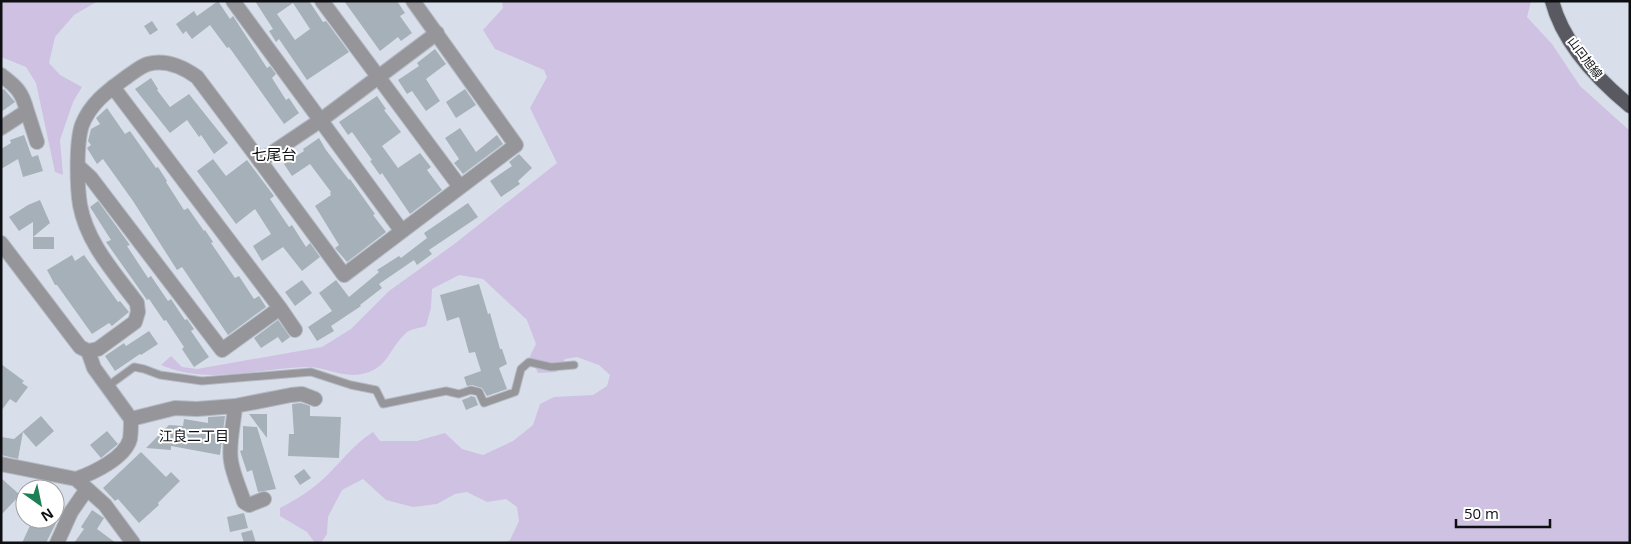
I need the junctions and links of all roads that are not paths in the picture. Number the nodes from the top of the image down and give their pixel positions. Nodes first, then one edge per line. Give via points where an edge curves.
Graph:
1 (233, 1) edge
2 (322, 1) edge
3 (413, 1) edge
4 (1552, 1) edge
5 (437, 34) junction
6 (1, 75) edge
7 (378, 76) junction
8 (113, 87) junction
9 (1630, 106) edge
10 (27, 111) junction
11 (321, 120) junction
12 (1, 128) edge
13 (37, 142) dead end
14 (260, 161) junction
15 (79, 168) junction
16 (460, 187) junction
17 (401, 230) junction
18 (1, 243) edge
19 (280, 308) junction
20 (295, 330) dead end
21 (88, 350) junction
22 (574, 365) dead end
23 (108, 386) junction
24 (315, 399) dead end
25 (235, 406) junction
26 (132, 419) junction
27 (1, 464) edge
28 (76, 479) junction
29 (88, 489) junction
30 (264, 499) dead end
31 (56, 543) edge
32 (133, 543) edge

1 - 11 street
2 - 7 street
3 - 5 street
4 - 9 main road, 山口旭線 via 1555,13 1575,48 1608,88
5 - 7 street
5 - 16 street via 516,145
6 - 10 street via 16,86
7 - 11 street
7 - 16 street
8 - 14 street via 148,64 166,63 184,68 197,77
8 - 15 street via 89,110 78,145
8 - 19 street
10 - 12 street
10 - 13 street
11 - 14 street
11 - 17 street
14 - 17 street via 344,275
15 - 19 street via 91,178 222,350
15 - 21 street via 80,205 88,233 137,303 138,312 135,322 98,349
16 - 17 street
18 - 21 street via 69,334 80,347
19 - 20 street
21 - 23 street via 94,368
22 - 23 lane via 551,368 529,362 521,369 515,392 484,403 479,392 471,390 459,394 446,391 383,404 376,390 310,372 202,381 160,375 134,367
23 - 26 street
24 - 25 street via 302,394
25 - 26 street via 176,408
25 - 30 street via 231,460 244,502 249,505
26 - 28 street via 130,441 117,457 99,470
27 - 28 street
28 - 29 street
29 - 31 street via 71,512
29 - 32 street via 105,505

